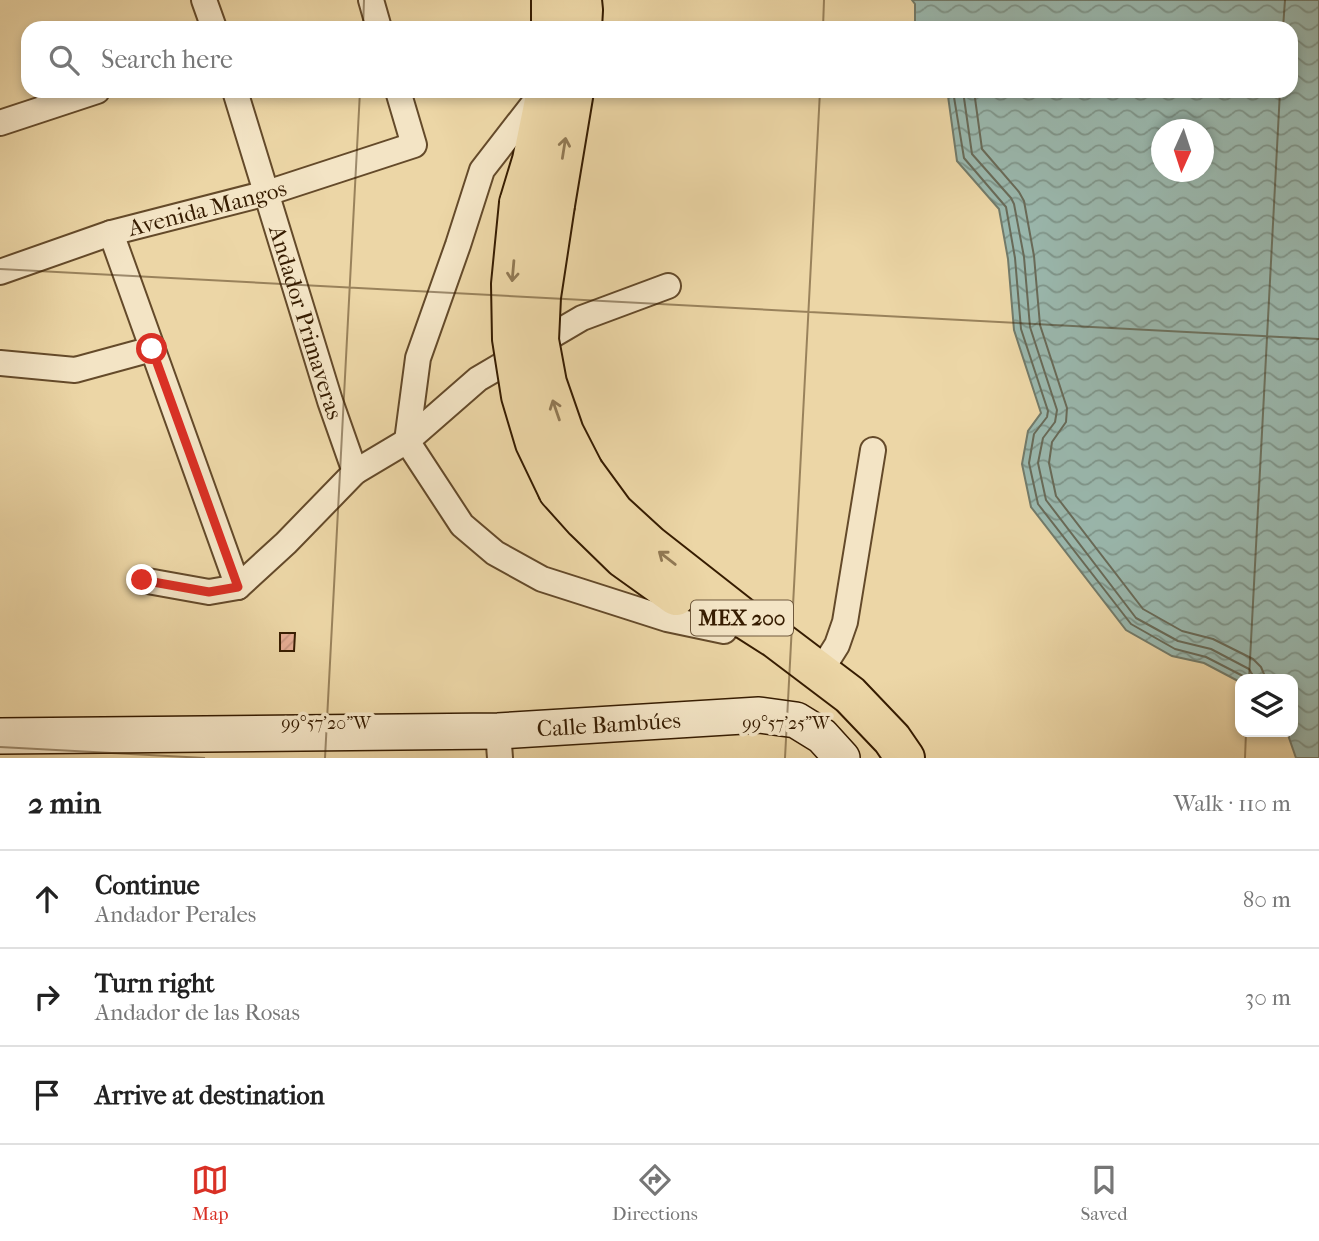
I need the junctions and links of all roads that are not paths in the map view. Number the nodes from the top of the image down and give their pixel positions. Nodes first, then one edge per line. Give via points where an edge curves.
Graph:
1 (204, 0) edge
2 (371, 0) edge
3 (551, 0) edge
4 (582, 0) edge
5 (212, 21) edge
6 (377, 21) edge
7 (551, 21) edge
8 (582, 21) edge
9 (76, 98) edge
10 (237, 98) edge
11 (400, 98) edge
12 (539, 98) edge
13 (544, 98) edge
14 (572, 98) edge
15 (0, 123) edge
16 (267, 193) junction
17 (537, 204) junction
18 (111, 233) junction
19 (0, 272) edge
20 (668, 286) dead end
21 (152, 349) junction
22 (0, 363) edge
23 (407, 441) junction
24 (873, 450) dead end
25 (355, 472) junction
26 (571, 481) junction
27 (142, 580) dead end
28 (238, 587) junction
29 (724, 631) junction
30 (820, 672) junction
31 (0, 736) edge
32 (499, 744) edge
33 (842, 758) edge
34 (878, 758) edge
35 (905, 758) edge

1 - 5 street
2 - 6 street
3 - 7 main road
4 - 8 main road
9 - 15 street
10 - 16 street, Andador Primaveras
11 - 16 street, Avenida Mangos via 414,145
12 - 23 street via 482,170 418,358
13 - 17 main road, MEX 200 via 532,160
17 -> 14 main road, MEX 200
16 - 18 street, Avenida Mangos
16 - 25 street, Andador Primaveras
17 - 26 main road, MEX 200, bridge via 511,284 512,339 521,396 535,443
18 - 19 street, Avenida Mangos
18 - 21 street
20 - 23 street via 582,318 478,379
21 - 22 street via 75,370
21 - 28 street
23 - 25 street
23 - 29 street via 462,525 495,553 542,579 667,619
24 - 30 street via 845,622
25 - 28 street
26 - 29 main road, MEX 200 via 623,558
30 -> 26 main road, MEX 200 via 743,618
27 - 28 street via 209,592
29 - 34 main road, MEX 200 via 835,714
30 - 35 main road, MEX 200 via 850,695
31 - 32 main road, Calle Bambúes
32 - 33 main road, Calle Bambúes via 759,715 796,720 822,736

